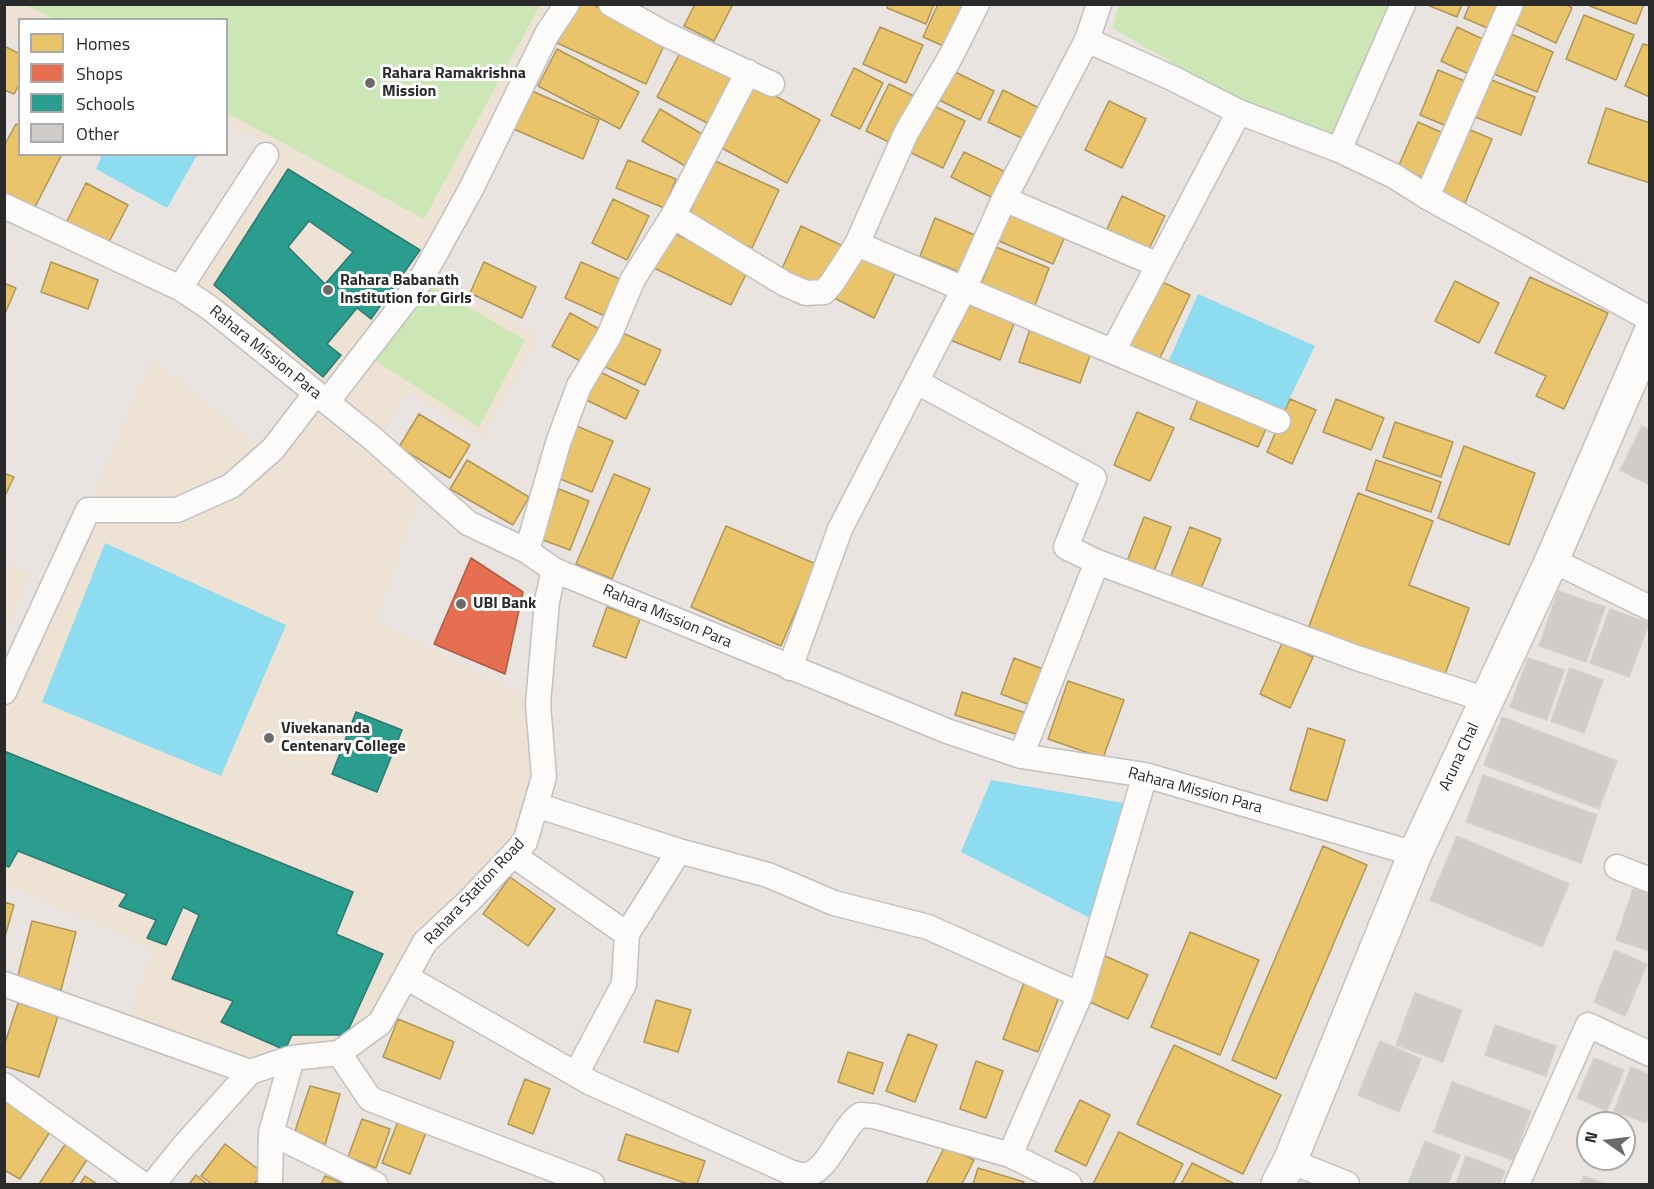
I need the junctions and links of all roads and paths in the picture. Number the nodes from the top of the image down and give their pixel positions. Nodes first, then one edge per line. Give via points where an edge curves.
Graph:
1 (567, 4) edge
2 (611, 4) edge
3 (977, 4) edge
4 (1099, 4) edge
5 (1403, 4) edge
6 (1511, 4) edge
7 (1087, 40) junction
8 (748, 72) junction
9 (772, 84) dead end
10 (1239, 112) junction
11 (1339, 150) junction
12 (266, 155) dead end
13 (1427, 197) junction
14 (1004, 199) junction
15 (4, 206) edge
16 (673, 216) junction
17 (857, 244) junction
18 (1158, 265) junction
19 (180, 288) junction
20 (964, 289) junction
21 (1650, 319) edge
22 (1650, 334) edge
23 (1113, 351) junction
24 (917, 382) junction
25 (322, 397) junction
26 (1278, 421) dead end
27 (527, 551) junction
28 (1552, 560) junction
29 (1097, 562) junction
30 (554, 570) junction
31 (1650, 608) edge
32 (790, 668) junction
33 (4, 692) edge
34 (1487, 700) junction
35 (1021, 756) junction
36 (1145, 775) junction
37 (536, 805) junction
38 (679, 851) junction
39 (1415, 854) junction
40 (513, 855) junction
41 (1617, 867) dead end
42 (1650, 880) edge
43 (627, 934) junction
44 (406, 976) junction
45 (4, 984) edge
46 (1080, 995) junction
47 (339, 1053) junction
48 (1650, 1054) edge
49 (292, 1058) junction
50 (250, 1072) junction
51 (576, 1074) junction
52 (4, 1084) edge
53 (271, 1133) junction
54 (1010, 1155) junction
55 (1284, 1173) edge
56 (818, 1177) edge
57 (142, 1185) edge
58 (153, 1185) edge
59 (270, 1185) edge
60 (375, 1185) edge
61 (592, 1185) edge
62 (1069, 1185) edge
63 (1347, 1185) edge
64 (1517, 1185) edge

1 - 25 street via 547,34 471,189 419,283
2 - 8 street
3 - 17 street via 906,133
4 - 7 street
5 - 11 street
6 - 13 street
7 - 10 street
7 - 14 street
8 - 9 street
8 - 16 street
10 - 11 street
10 - 18 street
11 - 13 street
12 - 19 street
13 - 21 street
14 - 18 street
14 - 20 street
15 - 19 street, Rahara Mission Para
16 - 17 street via 806,293 824,292
16 - 27 street via 633,279 609,336 579,386 558,442
17 - 20 street
18 - 23 street
19 - 25 street, Rahara Mission Para
20 - 23 street
20 - 24 street
22 - 28 street, Aruna Chal
23 - 26 street
24 - 29 street via 1094,478 1066,547
24 - 32 street via 840,529
25 - 27 street, Rahara Mission Para via 468,523
25 - 33 street via 231,486 177,510 88,510
27 - 30 street, Rahara Mission Para
28 - 31 street
28 - 34 street, Aruna Chal
29 - 34 street via 1357,658
29 - 35 street
30 - 32 street, Rahara Mission Para
30 - 37 street, Rahara Station Road via 547,602 538,704 544,777
32 - 35 street, Rahara Mission Para
34 - 39 street, Aruna Chal
35 - 36 street, Rahara Mission Para
36 - 39 street, Rahara Mission Para
36 - 46 street
37 - 38 street
37 - 40 street, Rahara Station Road via 525,842
38 - 43 street
38 - 46 street via 768,876 834,903 928,927
39 - 55 street, Aruna Chal
40 - 43 street
40 - 44 street, Rahara Station Road via 425,942
41 - 42 street
43 - 51 street via 624,984
44 - 47 street, Rahara Station Road via 380,1023
44 - 51 street
45 - 50 street
46 - 54 street
47 - 49 street
47 - 61 street via 370,1099
48 - 64 street via 1588,1025
49 - 50 street
49 - 53 street
50 - 58 street
51 - 56 street via 790,1172
52 - 57 street
53 - 59 street
53 - 60 street
54 - 56 street via 860,1115 846,1129
54 - 62 street
55 - 63 street

